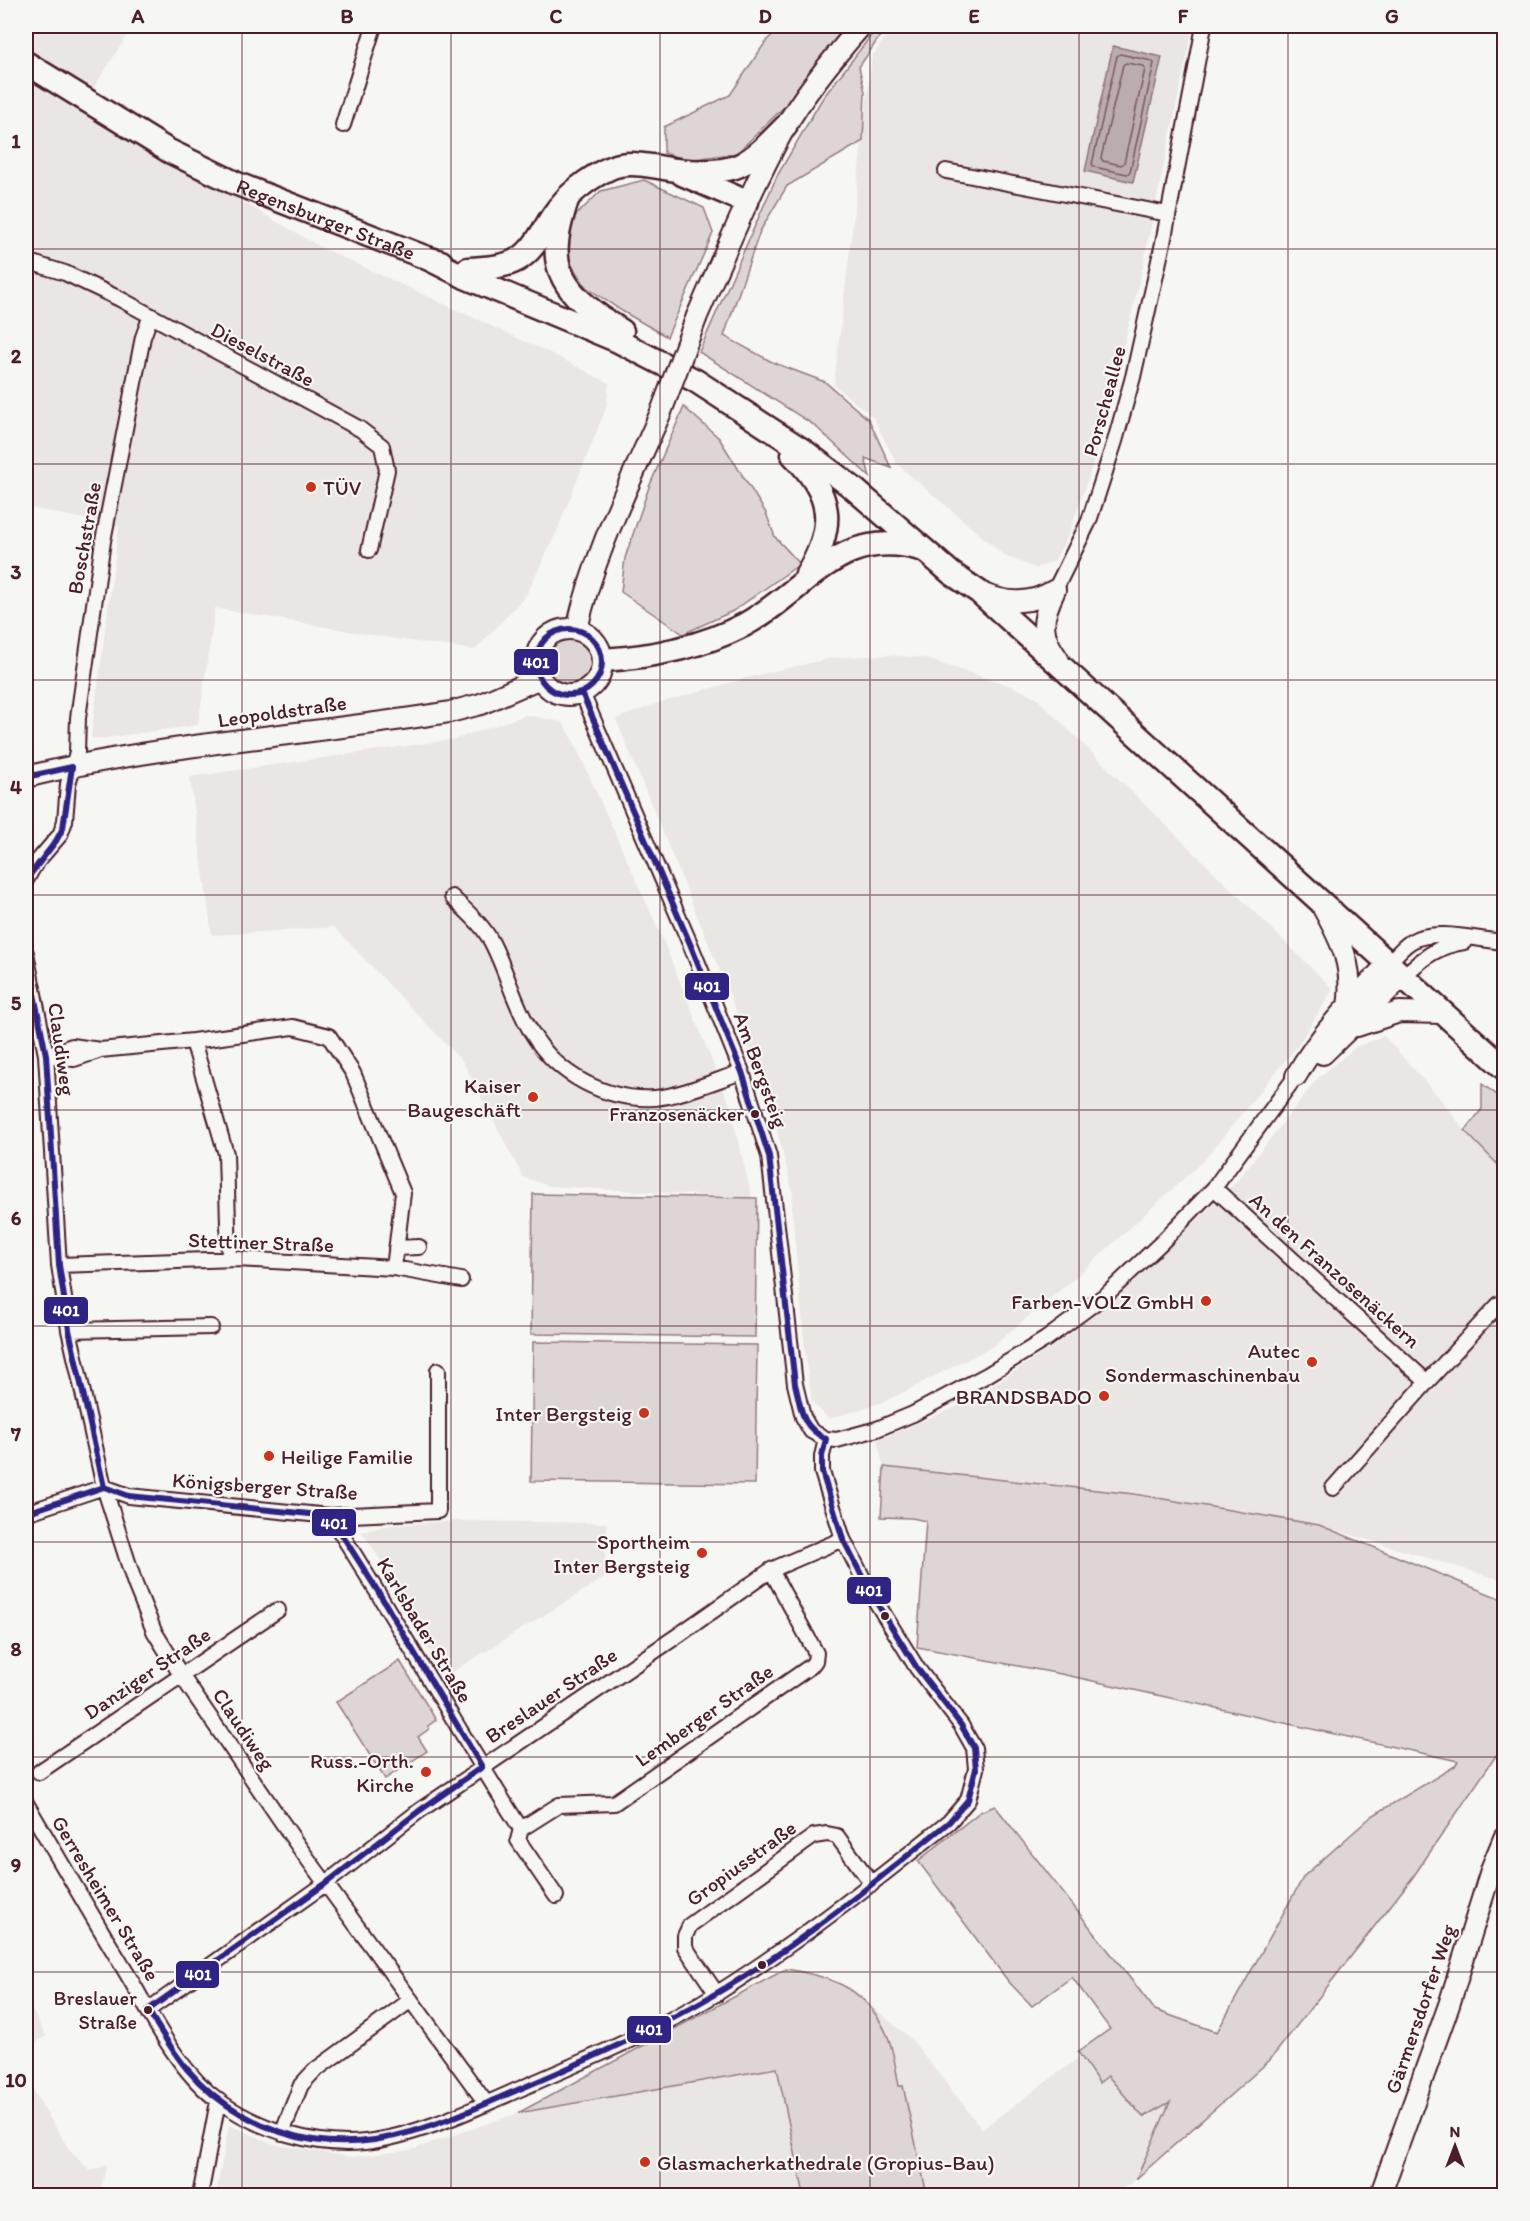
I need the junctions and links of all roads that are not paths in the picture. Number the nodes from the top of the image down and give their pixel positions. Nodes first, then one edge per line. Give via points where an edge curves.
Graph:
1 (374, 26) edge
2 (861, 26) edge
3 (1204, 26) edge
4 (26, 63) edge
5 (343, 125) dead end
6 (785, 127) junction
7 (670, 169) junction
8 (945, 171) dead end
9 (568, 197) junction
10 (747, 202) junction
11 (1168, 214) junction
12 (427, 258) junction
13 (26, 261) edge
14 (468, 269) junction
15 (150, 318) junction
16 (643, 343) junction
17 (753, 417) junction
18 (369, 550) dead end
19 (925, 550) junction
20 (799, 586) junction
21 (976, 590) junction
22 (1056, 590) junction
23 (576, 629) junction
24 (603, 660) junction
25 (1069, 675) junction
26 (540, 678) junction
27 (582, 693) junction
28 (72, 766) junction
29 (26, 777) edge
30 (26, 880) edge
31 (452, 897) dead end
32 (1320, 903) junction
33 (1475, 940) junction
34 (1504, 942) edge
35 (26, 953) edge
36 (1395, 970) junction
37 (1348, 1007) junction
38 (1442, 1013) junction
39 (1349, 1029) junction
40 (194, 1041) junction
41 (46, 1055) junction
42 (1504, 1068) edge
43 (742, 1072) junction
44 (1296, 1076) junction
45 (1214, 1188) junction
46 (419, 1247) dead end
47 (396, 1248) junction
48 (229, 1259) junction
49 (59, 1265) junction
50 (394, 1268) junction
51 (461, 1280) dead end
52 (1499, 1304) dead end
53 (211, 1327) dead end
54 (69, 1330) junction
55 (438, 1370) dead end
56 (1427, 1382) junction
57 (826, 1439) junction
58 (104, 1487) junction
59 (1333, 1488) dead end
60 (26, 1513) edge
61 (330, 1516) junction
62 (843, 1539) junction
63 (771, 1570) junction
64 (278, 1610) dead end
65 (182, 1675) junction
66 (482, 1767) junction
67 (39, 1772) dead end
68 (26, 1803) edge
69 (521, 1829) junction
70 (1504, 1838) edge
71 (325, 1884) junction
72 (872, 1884) junction
73 (555, 1896) dead end
74 (717, 1994) junction
75 (411, 2000) junction
76 (148, 2010) junction
77 (219, 2101) junction
78 (486, 2103) junction
79 (282, 2133) junction
80 (200, 2196) edge
81 (1380, 2196) edge

1 - 5 street
2 - 6 main road
3 - 11 street, Porscheallee
4 - 12 main road, Regensburger Straße via 169,151 226,179
6 - 7 main road via 738,167
6 - 10 main road
7 - 9 main road via 648,165 613,167
7 - 10 main road
8 - 11 street
9 - 14 main road via 519,259
9 - 16 main road via 556,245 562,277 589,309
10 - 23 main road, bridge via 697,316 662,412 597,557
11 - 22 street, Porscheallee via 1148,315 1115,441 1089,521
12 - 14 main road, Regensburger Straße
12 - 17 main road via 616,340 696,381
13 - 15 street, Dieselstraße via 65,273
14 - 16 main road, Regensburger Straße
15 - 18 street, Dieselstraße via 360,429 382,446 387,470
15 - 28 street, Boschstraße via 103,541 78,718 77,752
16 - 21 main road via 776,419 860,482 955,565
17 - 19 main road via 852,488
17 - 20 main road via 812,474 828,518 818,556
19 - 20 main road via 898,545 856,549 824,565
19 - 21 main road
20 - 24 main road via 772,608 712,639 659,655
21 - 22 main road via 1014,602 1042,598
21 - 25 main road
22 - 25 main road via 1048,606 1044,632
23 - 24 main road via 591,636
23 - 26 main road via 559,630 542,644 536,664
24 - 27 main road via 600,676
25 - 32 main road
26 - 27 main road via 553,692
26 - 28 main road, Leopoldstraße via 481,704 450,712
27 - 43 street, Am Bergsteig
28 - 29 main road, Leopoldstraße
28 - 30 street via 60,835
31 - 43 street via 491,940 531,1032 548,1055 585,1083 635,1098 657,1098
32 - 36 main road
32 - 37 main road via 1350,971
33 - 34 street
33 - 36 street via 1442,947
33 - 36 street via 1426,935 1411,942
35 - 41 street, Claudiweg
36 - 37 main road
36 - 38 main road
36 - 39 main road
37 - 44 main road via 1305,1059
38 - 39 main road via 1399,1012
38 - 42 main road
39 - 44 main road
40 - 41 street via 100,1050 74,1059
40 - 47 street via 293,1027 330,1036 353,1072 403,1193
40 - 48 street via 226,1154
41 - 49 street, Claudiweg
43 - 57 street, Am Bergsteig via 769,1156 795,1384 803,1418 811,1431
44 - 45 street
45 - 56 street, An den Franzosenäckern
45 - 57 street via 1107,1294 1046,1339 913,1414 849,1438
46 - 47 street
47 - 50 street
48 - 49 street, Stettiner Straße
48 - 50 street, Stettiner Straße
49 - 54 street, Claudiweg
50 - 51 street, Stettiner Straße
52 - 56 street
53 - 54 street
54 - 58 street, Claudiweg
55 - 61 street, Königsberger Straße via 438,1511
56 - 59 street
57 - 62 street, Gerresheimer Straße via 822,1472
58 - 60 street
58 - 61 street, Königsberger Straße via 129,1496
58 - 65 street, Claudiweg via 154,1630
61 - 66 street, Karlsbader Straße
62 - 63 street, Breslauer Straße
62 - 72 street, Gerresheimer Straße via 917,1668 962,1725 974,1748 976,1769 968,1800 949,1822
63 - 66 street, Breslauer Straße
63 - 69 street, Lemberger Straße via 816,1653 811,1666 614,1803 559,1805
64 - 65 street, Danziger Straße
65 - 67 street, Danziger Straße
65 - 71 street, Claudiweg
66 - 69 street
66 - 71 street, Breslauer Straße
68 - 76 street, Gerresheimer Straße
69 - 73 street via 518,1840
70 - 81 main road, Gärmersdorfer Weg via 1446,2015
71 - 75 street, Claudiweg
71 - 76 street, Breslauer Straße
72 - 74 street, Gerresheimer Straße
72 - 74 street, Gropiusstraße via 837,1836 814,1836 690,1925 685,1947
74 - 78 street, Gerresheimer Straße via 621,2044
75 - 78 street, Claudiweg
75 - 79 street via 314,2071 301,2085
76 - 77 street, Gerresheimer Straße via 191,2075
77 - 79 street, Gerresheimer Straße
77 - 80 street
78 - 79 street, Gerresheimer Straße via 394,2138 330,2142

